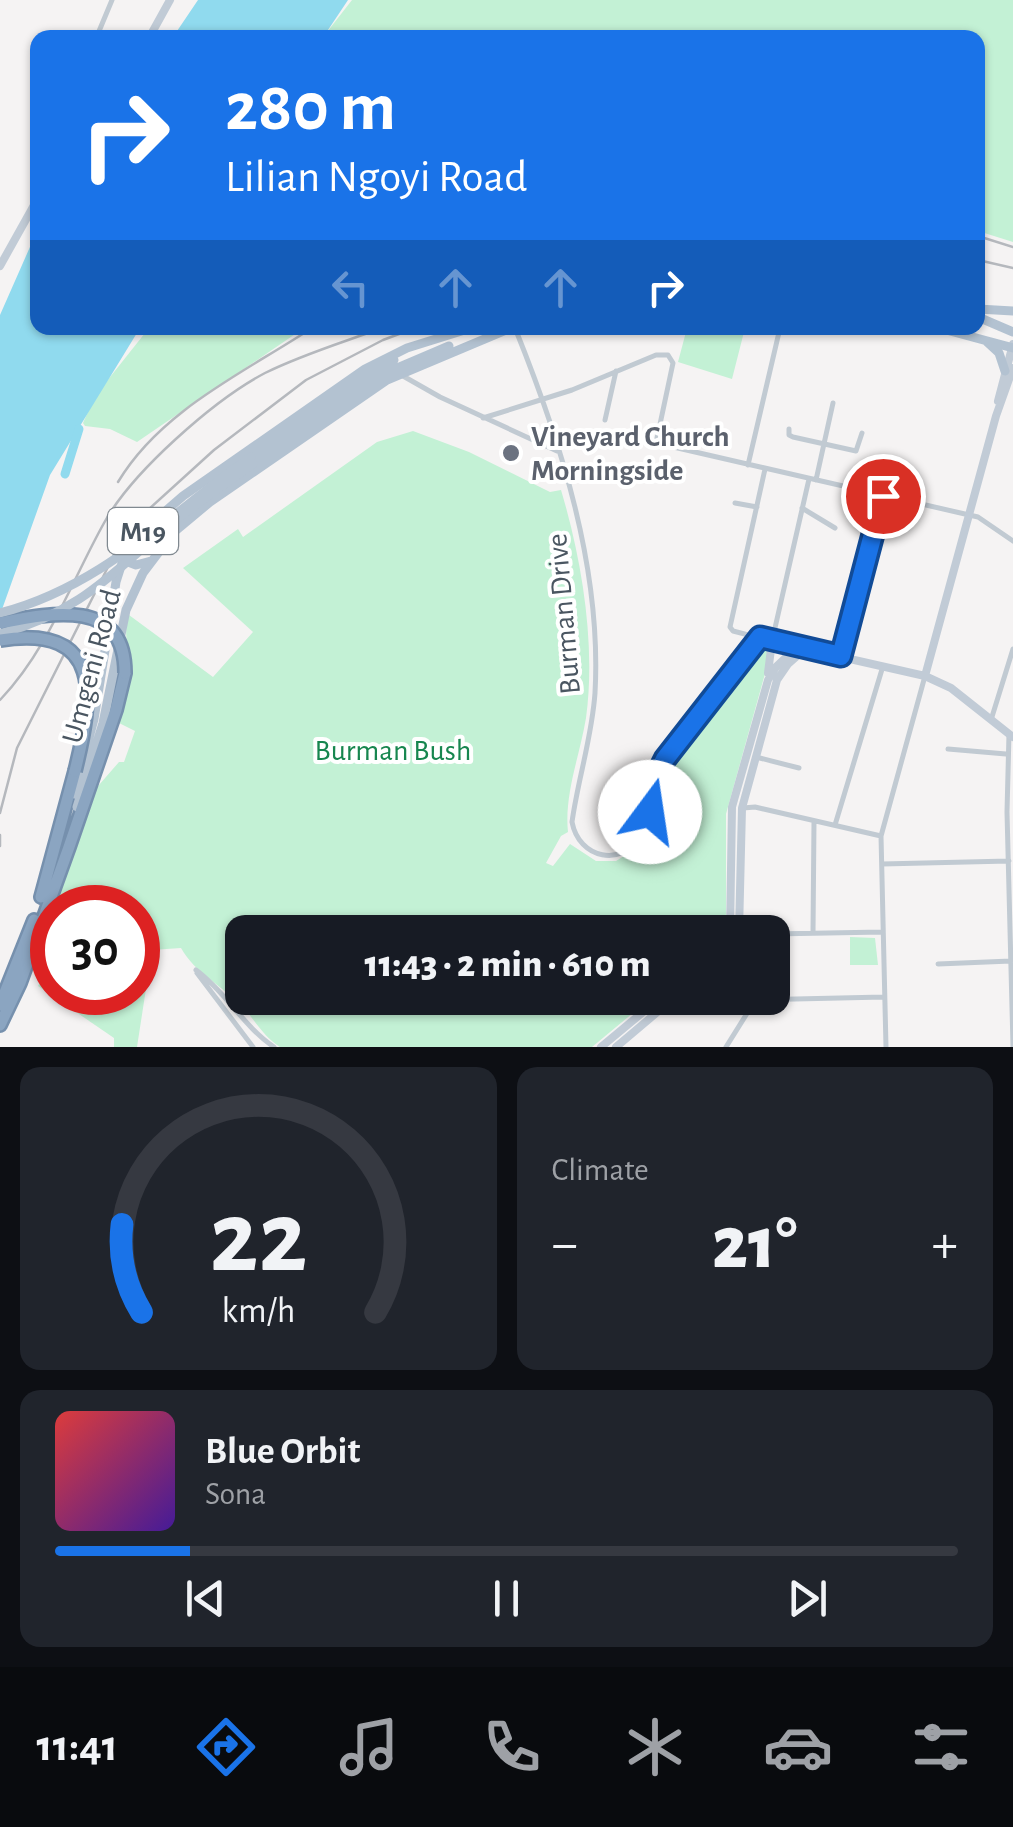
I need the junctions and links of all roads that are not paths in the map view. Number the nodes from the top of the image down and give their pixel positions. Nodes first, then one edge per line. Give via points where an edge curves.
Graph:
1 (112, 0) edge
2 (170, 0) edge
3 (100, 30) edge
4 (153, 30) edge
5 (30, 212) edge
6 (0, 266) edge
7 (985, 309) edge
8 (1013, 311) edge
9 (985, 320) edge
10 (1013, 332) edge
11 (449, 335) edge
12 (493, 335) edge
13 (516, 335) edge
14 (778, 335) edge
15 (970, 335) edge
16 (446, 336) junction
17 (983, 338) junction
18 (461, 346) junction
19 (1013, 346) edge
20 (1009, 370) edge
21 (616, 371) junction
22 (398, 374) junction
23 (540, 399) junction
24 (833, 402) dead end
25 (484, 418) junction
26 (605, 420) dead end
27 (789, 428) dead end
28 (862, 433) dead end
29 (824, 444) junction
30 (557, 452) junction
31 (252, 460) junction
32 (748, 465) junction
33 (765, 468) junction
34 (812, 480) junction
35 (883, 496) junction
36 (735, 503) dead end
37 (756, 507) junction
38 (802, 508) junction
39 (969, 516) junction
40 (835, 528) dead end
41 (1013, 541) edge
42 (124, 560) junction
43 (151, 562) junction
44 (0, 613) edge
45 (0, 623) edge
46 (0, 637) edge
47 (760, 637) junction
48 (772, 640) junction
49 (801, 648) junction
50 (1013, 649) edge
51 (841, 656) junction
52 (883, 666) junction
53 (925, 676) junction
54 (768, 689) junction
55 (991, 720) junction
56 (756, 735) junction
57 (1011, 735) edge
58 (948, 749) dead end
59 (1006, 754) junction
60 (756, 757) junction
61 (799, 768) dead end
62 (739, 805) junction
63 (814, 820) junction
64 (836, 825) junction
65 (881, 836) junction
66 (1008, 861) junction
67 (882, 864) junction
68 (51, 878) junction
69 (49, 885) edge
70 (735, 915) edge
71 (1012, 929) edge
72 (883, 932) junction
73 (813, 933) junction
74 (790, 934) edge
75 (30, 953) edge
76 (1011, 961) edge
77 (938, 964) dead end
78 (214, 984) junction
79 (208, 990) junction
80 (884, 996) junction
81 (790, 998) edge
82 (0, 1005) edge
83 (647, 1015) edge
84 (746, 1015) edge
85 (0, 1025) edge
86 (246, 1038) junction
87 (618, 1041) edge
88 (726, 1045) edge
89 (1013, 1046) edge
90 (236, 1047) edge
91 (253, 1047) edge
92 (274, 1047) edge
93 (601, 1047) edge
94 (886, 1047) edge

1 - 3 street
2 - 4 street
5 - 6 street
7 - 8 main road
9 - 10 main road
11 - 16 main road, Umgeni Road
12 - 18 main road, Umgeni Road
13 - 23 street, Burman Drive
14 - 32 street
15 - 17 main road
16 - 31 main road via 379,368
16 - 42 main road, Umgeni Road / M19 via 380,361 308,409 164,511
17 - 19 main road
17 - 20 main road
18 - 22 main road, Umgeni Road / M19
18 - 31 main road via 388,372
19 - 20 street
20 - 39 street
21 - 23 street
21 - 26 street
21 - 32 street via 668,355 656,443
22 - 25 street
22 - 43 main road, Umgeni Road / M19 via 200,510
23 - 25 street
23 - 30 street, Burman Drive
24 - 29 street
25 - 30 street
27 - 29 street via 791,436
28 - 29 street via 856,452
29 - 34 street
30 - 47 street, Burman Drive via 588,558 595,678 572,822 588,851 606,856 638,842 649,823 660,768
31 - 44 main road, bridge via 91,577
31 - 46 main road, bridge via 91,594
32 - 33 street
33 - 34 street
33 - 37 street
34 - 35 street
34 - 38 street
35 - 39 street
35 - 51 street
36 - 37 street
37 - 47 street via 730,625
38 - 40 street
38 - 48 street
39 - 41 street
39 - 53 street
42 - 43 main road via 136,566
42 - 68 main road, Umgeni Road / M19 via 87,752
43 - 68 main road, Umgeni Road / M19 via 126,610 102,723
45 - 68 highway, bridge via 84,615 117,639 124,659 124,680 95,773
46 - 68 highway, bridge via 43,638 62,646 88,682
47 - 48 street
48 - 49 street
48 - 54 street
49 - 51 street
49 - 54 street
50 - 55 street
51 - 52 street
52 - 53 street
52 - 64 street
53 - 55 street
53 - 65 street
54 - 56 street
55 - 57 street
56 - 60 street
56 - 62 street via 735,794
57 - 59 street
58 - 59 street
59 - 66 street
60 - 61 street
60 - 62 street
62 - 63 street
62 - 70 street
63 - 64 street
63 - 73 street
64 - 65 street
65 - 67 street
66 - 67 street
66 - 71 street
67 - 72 street
68 - 69 highway, Umgeni Road / M19
68 - 82 highway, Umgeni Road / M19
71 - 76 street
72 - 73 street
72 - 80 street
73 - 74 street
75 - 85 highway, Umgeni Road / M19
76 - 77 street
76 - 89 street
78 - 79 street
78 - 79 street via 196,970
78 - 92 street
79 - 86 street
80 - 81 street
80 - 94 street
83 - 87 street
84 - 88 street
86 - 90 street
86 - 91 street
87 - 93 street

